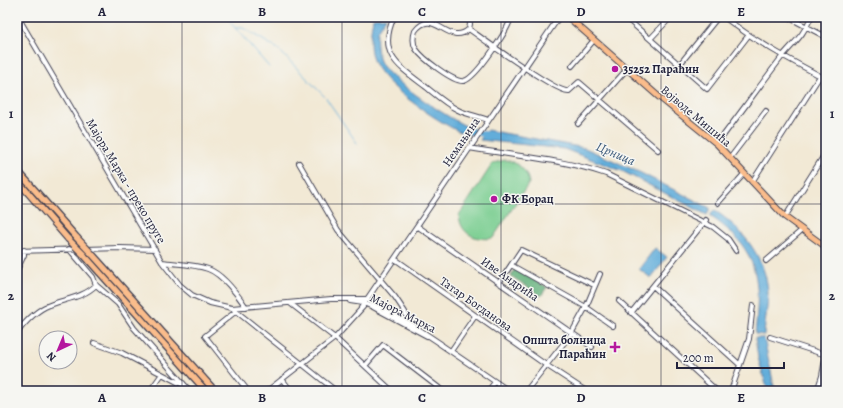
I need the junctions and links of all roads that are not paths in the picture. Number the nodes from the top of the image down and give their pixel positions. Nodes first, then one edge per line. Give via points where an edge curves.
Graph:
1 (18, 17) edge
2 (394, 17) edge
3 (468, 17) edge
4 (511, 17) edge
5 (559, 17) edge
6 (568, 17) edge
7 (625, 17) edge
8 (671, 17) edge
9 (718, 17) edge
10 (724, 17) edge
11 (788, 17) edge
12 (811, 17) edge
13 (807, 27) junction
14 (469, 29) junction
15 (748, 36) junction
16 (826, 37) edge
17 (651, 38) junction
18 (594, 40) junction
19 (494, 47) junction
20 (782, 56) junction
21 (680, 64) junction
22 (572, 66) dead end
23 (524, 67) junction
24 (627, 69) junction
25 (820, 76) junction
26 (826, 79) edge
27 (600, 99) junction
28 (766, 111) dead end
29 (487, 121) junction
30 (578, 124) dead end
31 (717, 144) junction
32 (470, 146) junction
33 (658, 150) dead end
34 (826, 152) edge
35 (730, 158) junction
36 (824, 158) edge
37 (299, 163) dead end
38 (17, 170) edge
39 (744, 174) junction
40 (17, 180) edge
41 (752, 182) junction
42 (718, 203) dead end
43 (785, 217) junction
44 (705, 221) junction
45 (417, 226) junction
46 (802, 230) junction
47 (826, 247) edge
48 (69, 249) junction
49 (155, 249) junction
50 (24, 250) junction
51 (17, 251) edge
52 (736, 251) dead end
53 (395, 259) junction
54 (766, 261) dead end
55 (162, 262) junction
56 (511, 265) junction
57 (17, 270) edge
58 (600, 274) dead end
59 (381, 280) junction
60 (499, 283) junction
61 (96, 285) junction
62 (594, 285) junction
63 (653, 286) junction
64 (619, 301) dead end
65 (366, 302) junction
66 (290, 304) junction
67 (753, 305) dead end
68 (254, 306) joint
69 (246, 307) junction
70 (586, 307) junction
71 (233, 310) junction
72 (631, 313) junction
73 (475, 316) junction
74 (408, 322) junction
75 (613, 326) dead end
76 (826, 330) edge
77 (17, 333) edge
78 (570, 334) junction
79 (826, 334) edge
80 (770, 337) dead end
81 (335, 338) junction
82 (94, 343) dead end
83 (441, 344) junction
84 (592, 347) dead end
85 (451, 351) junction
86 (826, 354) edge
87 (302, 364) junction
88 (739, 364) junction
89 (546, 365) junction
90 (365, 366) junction
91 (162, 374) junction
92 (282, 380) junction
93 (495, 382) junction
94 (185, 386) junction
95 (150, 391) edge
96 (190, 391) edge
97 (206, 391) edge
98 (215, 391) edge
99 (248, 391) edge
100 (267, 391) edge
101 (291, 391) edge
102 (336, 391) edge
103 (392, 391) edge
104 (443, 391) edge
105 (488, 391) edge
106 (508, 391) edge
107 (526, 391) edge
108 (586, 391) edge
109 (717, 391) edge
110 (731, 391) edge
111 (817, 391) edge

1 - 49 street, Мајора Марка - преко пруге
2 - 29 street via 388,31 388,40 391,55 399,66 454,108
3 - 14 street
4 - 19 street
5 - 23 street, Немањина
6 - 18 main road, Војводе Мишића
7 - 17 street
8 - 17 street
9 - 21 street
10 - 15 street
11 - 13 street
12 - 13 street
13 - 16 street
13 - 20 street via 797,42
14 - 19 street
14 - 19 street via 460,35 454,35 439,26 422,24 415,31 414,44 421,54 448,76 459,81 465,81 474,74
15 - 20 street
15 - 21 street via 706,89
17 - 21 street
18 - 22 street
18 - 24 main road, Војводе Мишића
19 - 23 street
20 - 25 street
20 - 31 street
23 - 27 street via 567,92 579,82
23 - 29 street, Немањина
24 - 27 street
24 - 31 main road, Војводе Мишића
25 - 26 street
25 - 41 street
27 - 30 street
27 - 33 street
28 - 35 street
29 - 32 street, Немањина
31 - 35 main road, Војводе Мишића
32 - 44 street via 588,168
32 - 45 street, Немањина
34 - 36 street
35 - 39 main road, Војводе Мишића
36 - 43 street
37 - 59 street via 338,230
38 - 98 highway, bridge
39 - 41 main road, Војводе Мишића
39 - 42 street
40 - 97 highway, bridge
41 - 43 main road, Војводе Мишића
43 - 46 main road, Војводе Мишића
44 - 52 street via 720,232
44 - 63 street
45 - 53 street, Немањина
45 - 60 street, Иве Андрића
46 - 47 main road, Војводе Мишића
46 - 54 street
48 - 49 street
48 - 50 street
48 - 61 street via 93,277
49 - 55 street, Мајора Марка - преко пруге
50 - 51 street
50 - 57 street
53 - 59 street, Немањина
53 - 73 street, Татар Богданова
55 - 69 street via 211,270 238,295
55 - 71 street, Мајора Марка - преко пруге via 180,285 192,295
56 - 60 street
56 - 62 street via 522,250
56 - 70 street
58 - 62 street
59 - 65 street, Немањина
59 - 74 street via 405,312
60 - 78 street, Иве Андрића
61 - 77 street via 70,300 44,307
61 - 94 street via 118,304 134,328
62 - 70 street
63 - 72 street
63 - 88 street
64 - 72 street
65 - 66 street, Мајора Марка via 331,300
65 - 74 street, Мајора Марка
65 - 81 street, Немањина
65 - 83 street, Мајора Марка
66 - 68 street, Мајора Марка
66 - 81 street
67 - 88 street via 749,339
68 - 69 street, Мајора Марка - преко пруге
69 - 71 street, Мајора Марка - преко пруге
70 - 75 street
70 - 78 street
71 - 87 street
71 - 99 street via 205,336
72 - 109 street
73 - 85 street
73 - 89 street, Татар Богданова
74 - 83 street, Мајора Марка
76 - 79 street
78 - 84 street, Иве Андрића
78 - 89 street
80 - 86 street
81 - 87 street, Немањина
81 - 90 street
82 - 91 street via 122,353
83 - 85 street, Мајора Марка
85 - 93 street, Мајора Марка
86 - 111 street
87 - 92 street, Немањина
87 - 102 street
88 - 110 street
89 - 107 street
89 - 108 street, Татар Богданова
90 - 103 street
90 - 104 street via 383,345
91 - 94 street
91 - 95 street
92 - 100 street, Немањина
92 - 101 street
93 - 105 street
93 - 106 street, Мајора Марка
94 - 96 street

